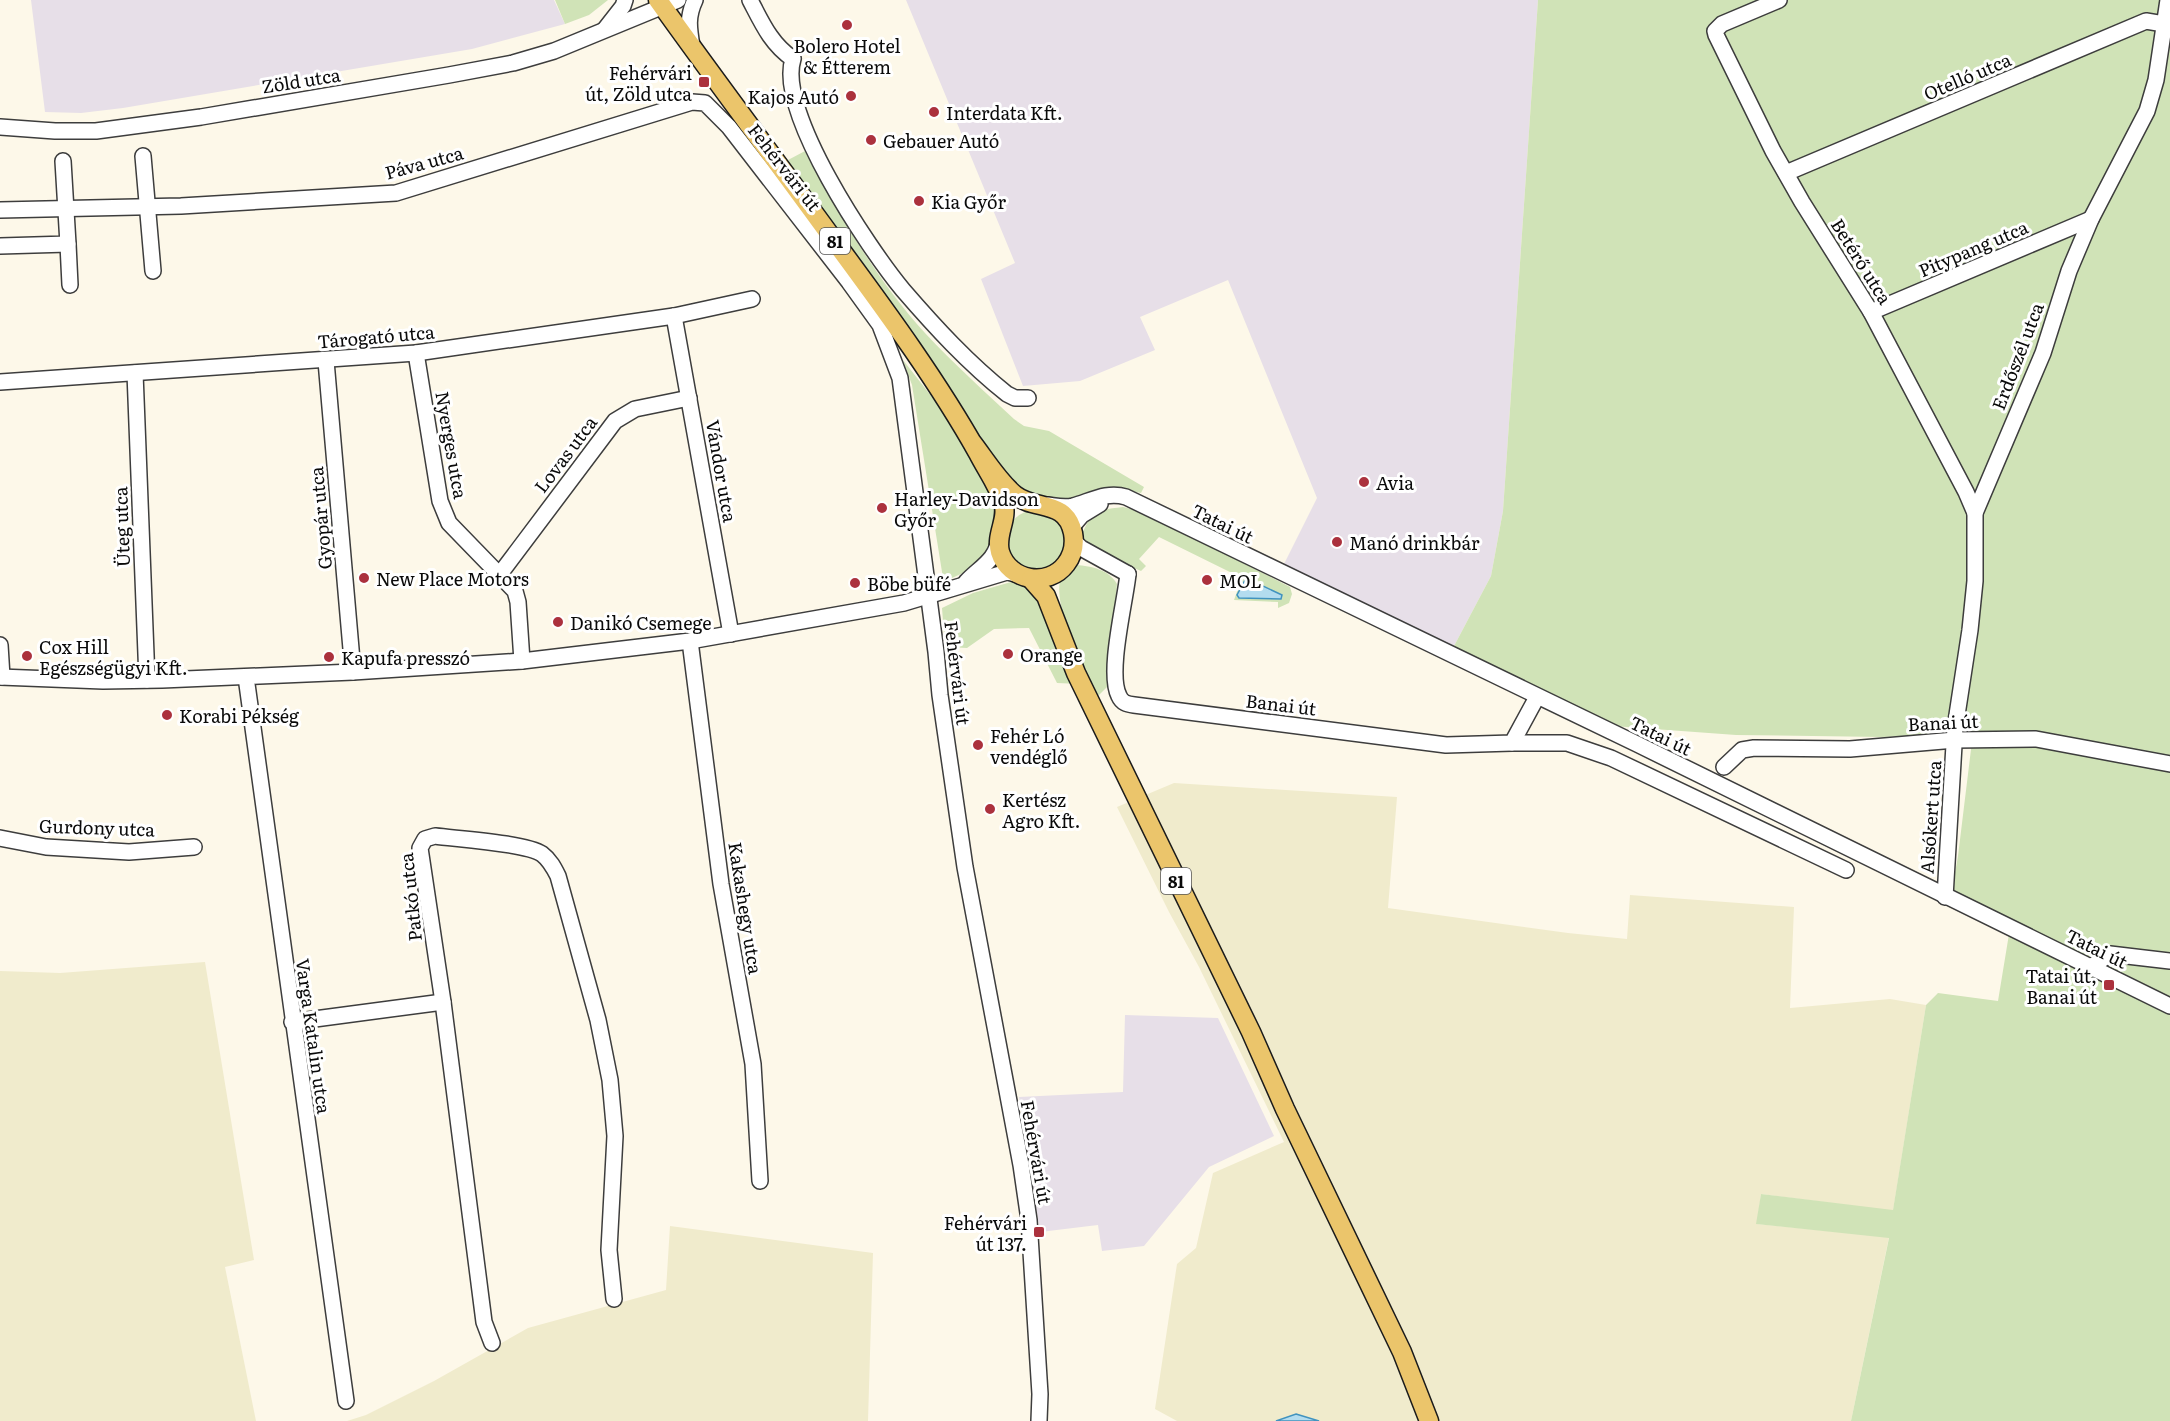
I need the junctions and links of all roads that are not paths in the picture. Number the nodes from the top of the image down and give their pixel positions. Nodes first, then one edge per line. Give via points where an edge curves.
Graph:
1 (625, 0) edge
2 (695, 0) edge
3 (750, 0) edge
4 (1779, 0) edge
5 (2168, 0) edge
6 (666, 2) edge
7 (2164, 24) junction
8 (603, 32) junction
9 (692, 46) junction
10 (700, 101) joint
11 (0, 127) edge
12 (143, 156) dead end
13 (63, 161) dead end
14 (1786, 173) junction
15 (148, 207) junction
16 (0, 210) edge
17 (65, 210) junction
18 (2091, 219) junction
19 (68, 244) junction
20 (0, 246) edge
21 (153, 271) dead end
22 (70, 285) dead end
23 (752, 299) dead end
24 (1871, 312) junction
25 (674, 316) junction
26 (416, 353) junction
27 (326, 360) junction
28 (135, 373) junction
29 (0, 382) edge
30 (689, 398) junction
31 (1028, 398) dead end
32 (971, 441) junction
33 (1133, 501) junction
34 (1041, 504) junction
35 (1975, 513) junction
36 (1000, 533) junction
37 (1073, 534) junction
38 (1065, 566) junction
39 (500, 573) junction
40 (1128, 574) junction
41 (1026, 577) junction
42 (963, 584) junction
43 (929, 596) junction
44 (1058, 623) junction
45 (731, 634) junction
46 (690, 641) junction
47 (0, 645) edge
48 (522, 661) junction
49 (353, 672) junction
50 (1, 677) edge
51 (246, 677) junction
52 (147, 680) junction
53 (1537, 697) junction
54 (1618, 736) junction
55 (1955, 740) junction
56 (1512, 743) junction
57 (1611, 758) junction
58 (2170, 764) edge
59 (1724, 767) dead end
60 (0, 838) edge
61 (194, 847) dead end
62 (1846, 870) dead end
63 (1945, 897) junction
64 (2170, 961) edge
65 (2091, 967) junction
66 (443, 1002) junction
67 (2170, 1006) edge
68 (292, 1023) junction
69 (760, 1181) dead end
70 (614, 1299) dead end
71 (492, 1343) dead end
72 (346, 1401) dead end
73 (1039, 1421) edge
74 (1430, 1421) edge

1 - 8 street
2 - 9 street via 688,24
3 - 31 street, Fehérvári út via 768,35 780,51 793,59 791,87 807,136 865,236 902,288 960,352 1007,394
4 - 14 street, Betérő utca via 1722,24 1715,31
5 - 7 street, Erdőszél utca
6 - 8 street, Zöld utca
6 - 9 main road, 81
7 - 14 street, Otelló utca via 2146,21
7 - 18 street, Erdőszél utca via 2156,80 2146,111
8 - 11 street, Zöld utca via 513,63 182,120 96,131
9 - 32 main road, 81 via 886,310
10 - 15 street, Páva utca via 396,193
10 - 43 street, Fehérvári út via 729,128 880,326 900,378
12 - 15 street
13 - 17 street
14 - 24 street, Betérő utca
15 - 17 street, Páva utca
15 - 21 street
16 - 17 street, Páva utca
17 - 19 street
18 - 24 street, Pitypang utca
18 - 35 street, Erdőszél utca via 2069,271 2043,352
19 - 20 street
19 - 22 street
23 - 25 street, Tárogató utca
24 - 35 street, Betérő utca
25 - 26 street, Tárogató utca
25 - 30 street, Vándor utca
26 - 27 street, Tárogató utca
26 - 39 street, Nyerges utca via 440,501 449,522
27 - 28 street, Tárogató utca
27 - 49 street, Gyopár utca
28 - 29 street, Tárogató utca
28 - 52 street, Üteg utca
30 - 39 street, Lovas utca via 634,410 615,421
30 - 45 street, Vándor utca
32 - 34 main road, 81 via 1009,489 1020,498
32 - 36 main road, 81 via 1004,503
33 - 34 street, Tatai út via 1114,495 1063,507
33 - 37 street via 1115,500 1098,505 1082,514
33 - 53 street, Tatai út
34 - 36 main road via 1014,510
34 - 37 main road, 81 via 1066,518
35 - 55 street, Erdőszél utca via 1971,630
36 - 41 main road, 81 via 999,550 1004,560
36 - 42 street via 993,557
37 - 38 main road, 81 via 1072,552
37 - 40 street via 1081,548
38 - 40 street via 1077,560
38 - 41 main road via 1052,575
38 - 44 main road, 81 via 1056,593
39 - 48 street, Nyerges utca via 515,591 518,602
40 - 56 street, Banai út via 1114,684 1123,702 1446,745
41 - 42 street via 1007,572
41 - 44 main road, 81 via 1046,596
42 - 43 street
43 - 45 street
43 - 73 street, Fehérvári út via 965,867 1029,1220
44 - 74 main road, 81 via 1076,673 1251,1032
45 - 46 street
46 - 48 street
46 - 69 street, Kakashegy utca via 721,884 753,1064
47 - 50 street
48 - 49 street
49 - 51 street
50 - 52 street
51 - 52 street
51 - 68 street, Varga Katalin utca
53 - 54 street, Tatai út
53 - 56 street
54 - 57 street
54 - 63 street, Tatai út
55 - 58 street, Banai út via 2036,739
55 - 59 street, Banai út via 1850,748 1754,748 1742,750
55 - 63 street, Alsókert utca
56 - 57 street via 1567,743
57 - 62 street
60 - 61 street, Gurdony utca via 46,847 129,852
63 - 65 street, Tatai út
64 - 65 street via 2110,954
65 - 67 street, Tatai út
66 - 68 street
66 - 70 street, Patkó utca via 420,848 425,839 435,836 541,853 558,876 598,1020 610,1080 615,1136 609,1250
66 - 71 street, Patkó utca via 484,1322
68 - 72 street, Varga Katalin utca

